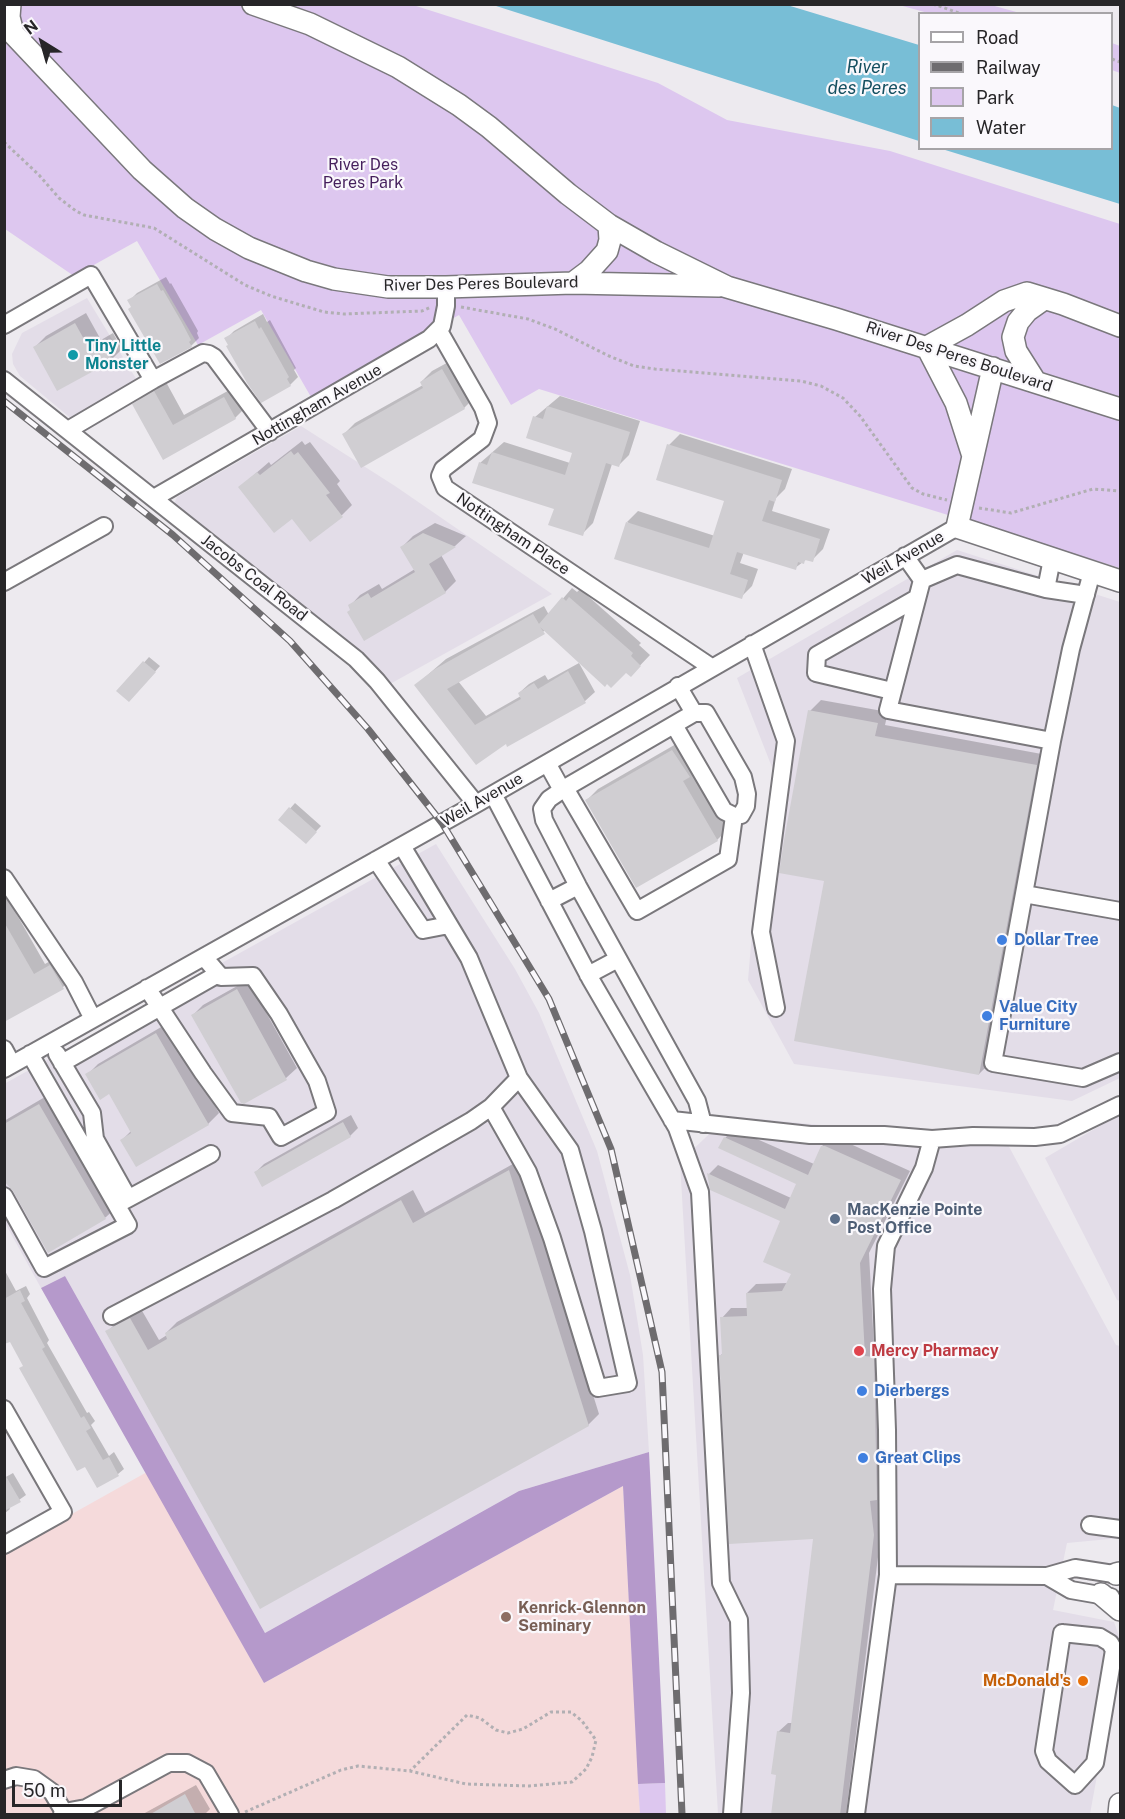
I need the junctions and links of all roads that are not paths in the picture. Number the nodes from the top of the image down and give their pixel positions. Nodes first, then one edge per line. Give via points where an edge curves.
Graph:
1 (10, 4) edge
2 (253, 4) edge
3 (9, 28) edge
4 (609, 225) junction
5 (573, 283) junction
6 (446, 287) junction
7 (728, 287) junction
8 (1044, 299) junction
9 (4, 325) edge
10 (1120, 326) edge
11 (439, 331) junction
12 (927, 347) junction
13 (993, 368) junction
14 (4, 380) edge
15 (153, 380) junction
16 (1035, 381) junction
17 (1120, 409) edge
18 (68, 430) junction
19 (270, 432) junction
20 (974, 457) junction
21 (154, 498) junction
22 (104, 526) dead end
23 (957, 527) junction
24 (905, 556) junction
25 (1052, 559) junction
26 (1092, 572) junction
27 (922, 580) junction
28 (1120, 581) edge
29 (4, 582) edge
30 (1046, 589) junction
31 (1086, 595) junction
32 (917, 598) junction
33 (752, 644) junction
34 (711, 667) junction
35 (678, 686) junction
36 (892, 691) junction
37 (694, 713) junction
38 (674, 725) junction
39 (1052, 741) junction
40 (547, 763) junction
41 (564, 789) junction
42 (493, 794) junction
43 (476, 804) junction
44 (734, 816) junction
45 (402, 846) junction
46 (376, 860) junction
47 (4, 878) edge
48 (578, 886) junction
49 (1024, 894) junction
50 (549, 901) junction
51 (1120, 911) edge
52 (449, 925) junction
53 (204, 957) junction
54 (618, 959) junction
55 (218, 974) junction
56 (588, 975) junction
57 (147, 988) junction
58 (160, 1007) junction
59 (776, 1008) dead end
60 (93, 1019) junction
61 (51, 1043) junction
62 (4, 1048) edge
63 (30, 1054) junction
64 (1120, 1062) edge
65 (62, 1063) junction
66 (8, 1066) edge
67 (519, 1078) junction
68 (1120, 1105) edge
69 (491, 1107) junction
70 (672, 1120) junction
71 (703, 1124) junction
72 (932, 1138) junction
73 (211, 1154) dead end
74 (4, 1196) edge
75 (122, 1202) junction
76 (112, 1316) dead end
77 (4, 1409) edge
78 (1090, 1525) dead end
79 (1120, 1529) edge
80 (4, 1545) edge
81 (1119, 1574) edge
82 (888, 1575) junction
83 (1047, 1576) junction
84 (1111, 1597) edge
85 (1120, 1610) edge
86 (1062, 1633) joint
87 (4, 1780) edge
88 (1120, 1804) edge
89 (63, 1813) edge
90 (230, 1815) edge
91 (732, 1815) edge
92 (856, 1815) edge
93 (1119, 1815) edge

1 - 3 main road
2 - 4 main road, River Des Peres Boulevard via 310,24 427,84 489,127
3 - 6 main road, River Des Peres Boulevard via 142,170 215,229 249,248 334,279 388,287
4 - 5 main road via 607,251
4 - 7 main road, River Des Peres Boulevard
5 - 6 main road, River Des Peres Boulevard
5 - 7 main road, River Des Peres Boulevard
6 - 11 street via 447,306
7 - 12 main road, River Des Peres Boulevard
8 - 10 main road
8 - 12 main road via 1027,293 1016,296
8 - 16 main road via 1018,322 1013,337 1016,351
9 - 15 street via 92,275
11 - 19 street, Nottingham Avenue
11 - 34 street, Nottingham Place via 488,423 482,439 442,469 440,476 445,488
12 - 13 main road, River Des Peres Boulevard
12 - 20 main road via 956,403
13 - 16 main road, River Des Peres Boulevard
13 - 20 main road, Weil Avenue
14 - 18 street, Jacobs Coal Road
15 - 18 street
15 - 19 street via 203,353 209,354
16 - 17 main road, River Des Peres Boulevard
18 - 21 street, Jacobs Coal Road
19 - 21 street, Nottingham Avenue
20 - 23 main road, Weil Avenue
21 - 43 street, Jacobs Coal Road via 356,659
22 - 29 street
23 - 24 street, Weil Avenue
23 - 25 main road, Weil Avenue
24 - 27 street
24 - 33 street, Weil Avenue
25 - 26 main road, Weil Avenue
25 - 30 street
26 - 28 main road, Weil Avenue
26 - 31 street
27 - 30 street via 957,565
27 - 32 street
30 - 31 street
31 - 39 street
32 - 36 street
32 - 36 street via 818,655 816,673
33 - 34 street, Weil Avenue
33 - 59 street via 786,741 761,932
34 - 35 street, Weil Avenue
35 - 37 street
35 - 40 street, Weil Avenue
36 - 39 street via 888,710
37 - 38 street
37 - 44 street via 706,713 744,777 746,806 741,815
38 - 41 street
38 - 44 street via 724,811
39 - 49 street
40 - 41 street
40 - 42 street, Weil Avenue
41 - 44 street via 637,911 728,859
41 - 48 street via 542,809
42 - 43 street, Weil Avenue
42 - 50 street
43 - 45 street, Weil Avenue
45 - 46 street, Weil Avenue
45 - 52 street
46 - 52 street via 423,930
46 - 53 street, Weil Avenue
47 - 60 street via 74,982
48 - 50 street
48 - 54 street
49 - 51 street
49 - 64 street via 993,1063 1083,1078
50 - 56 street
52 - 67 street via 469,958
53 - 55 street
53 - 57 street, Weil Avenue
54 - 56 street
54 - 71 street via 698,1101
55 - 58 street
55 - 58 street via 253,976 317,1081 327,1112 281,1137 269,1118 232,1113
56 - 70 street
57 - 58 street
57 - 60 street, Weil Avenue
58 - 65 street
60 - 61 street, Weil Avenue
61 - 63 street, Weil Avenue
61 - 65 street
62 - 66 street
63 - 66 street, Weil Avenue
63 - 75 street
65 - 75 street via 92,1113 95,1139
67 - 69 street
67 - 69 street via 570,1150 628,1383 598,1388 528,1172
68 - 72 street via 1060,1134
69 - 76 street via 333,1200
70 - 71 street
70 - 91 street via 700,1192 721,1583 739,1620 741,1693
71 - 72 street via 810,1135
72 - 82 street via 924,1168 886,1246 882,1289
73 - 75 street
74 - 75 street via 44,1268 128,1225
77 - 80 street via 63,1512
78 - 79 street
81 - 83 street via 1075,1568
82 - 83 street
82 - 92 street
83 - 84 street via 1071,1590
84 - 85 main road
86 - 86 street via 1044,1751 1048,1761 1075,1785 1095,1763 1114,1650 1100,1637
87 - 89 street via 16,1776 34,1779 52,1792
88 - 93 main road
89 - 90 street via 86,1808 169,1763 187,1763 206,1773

